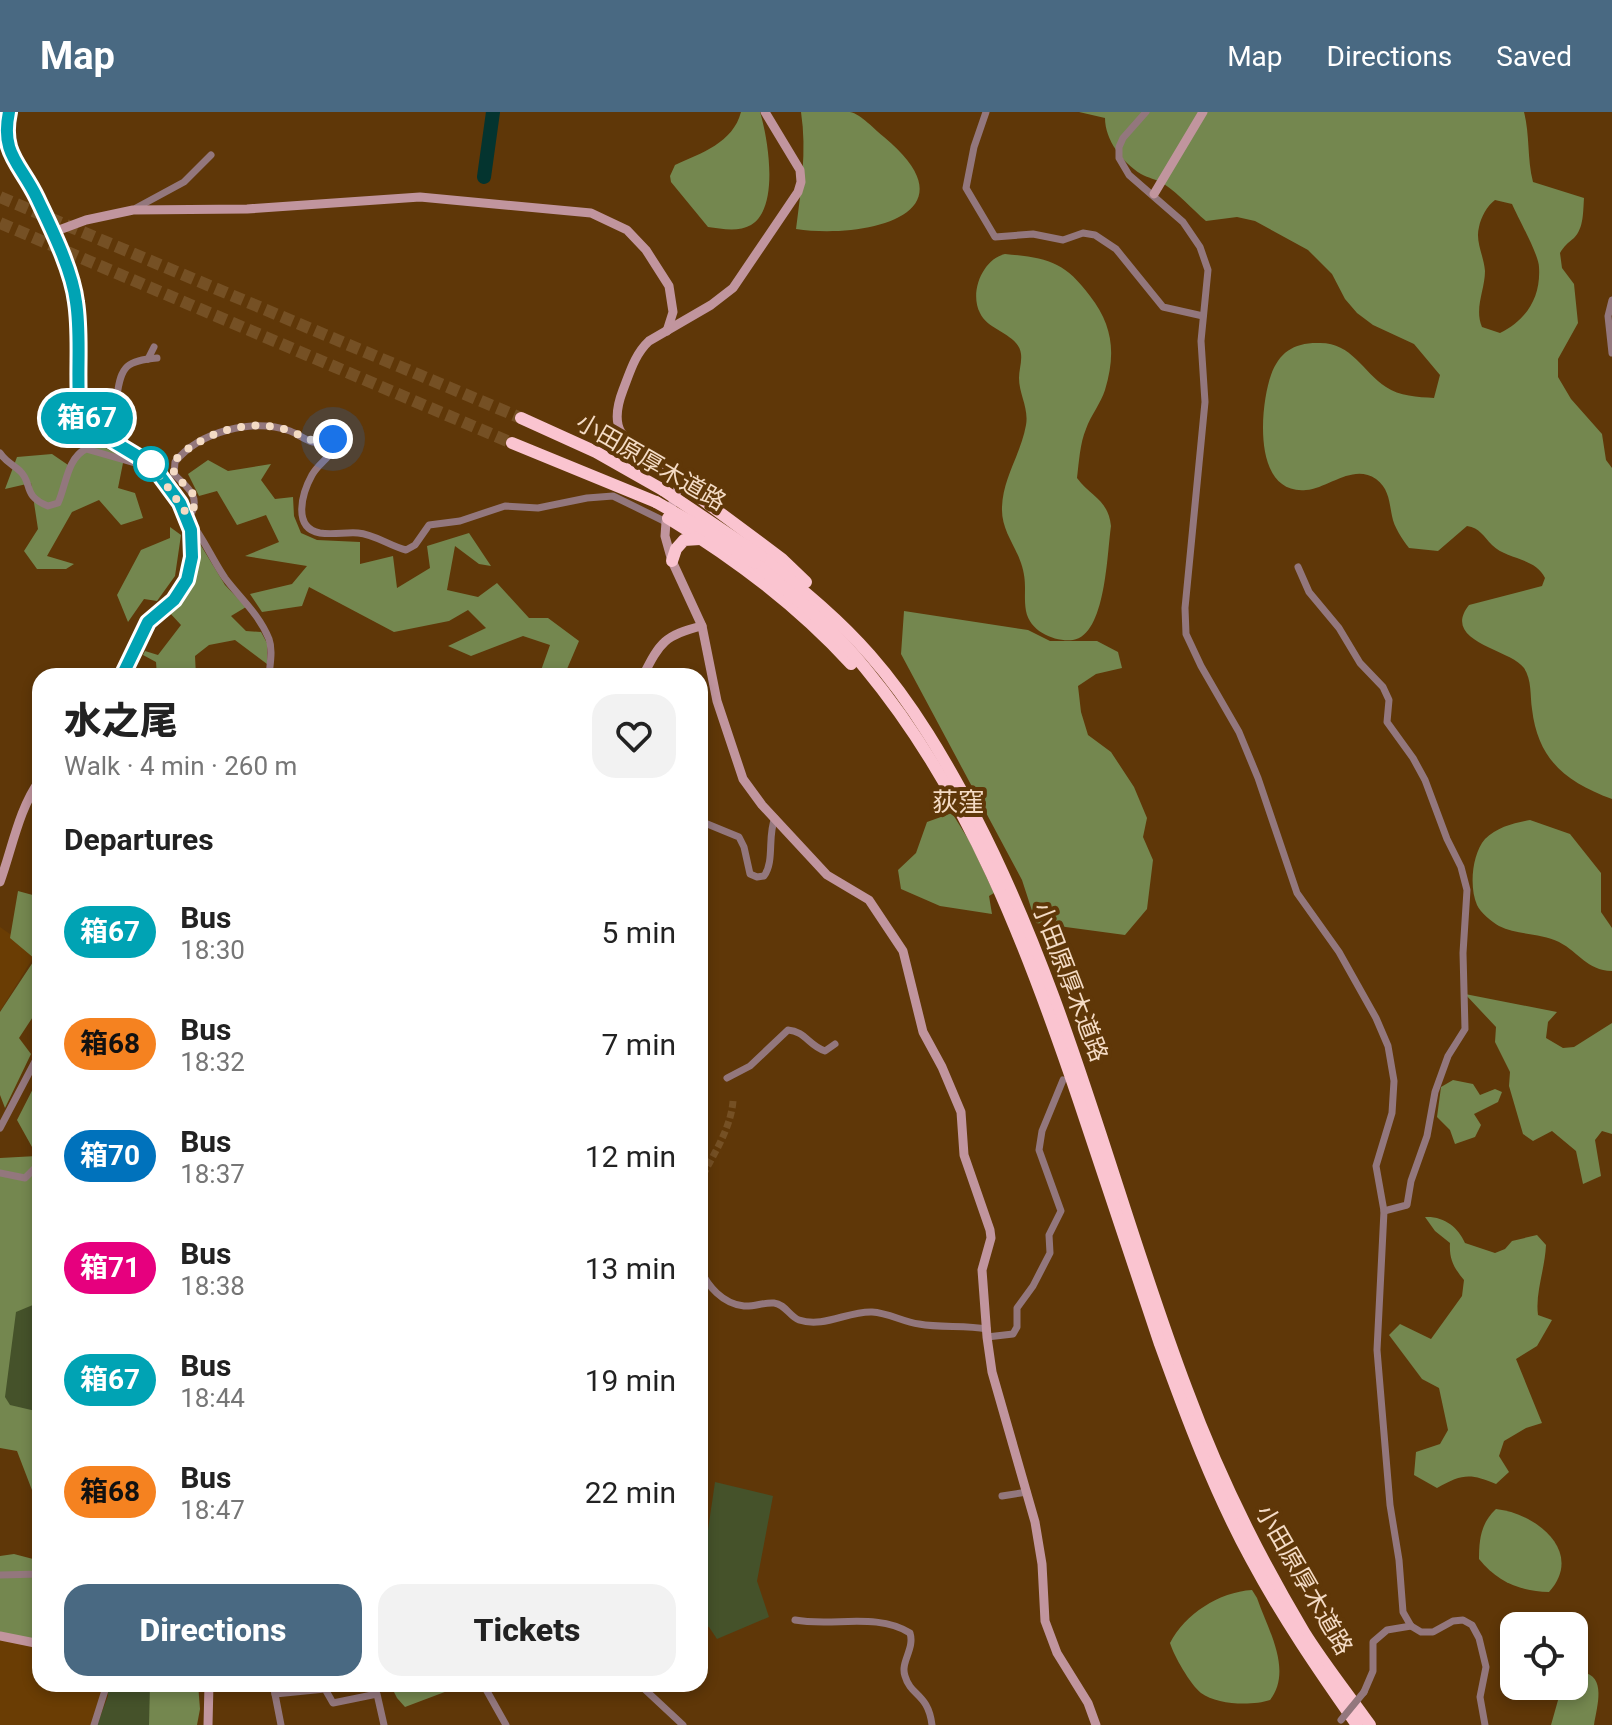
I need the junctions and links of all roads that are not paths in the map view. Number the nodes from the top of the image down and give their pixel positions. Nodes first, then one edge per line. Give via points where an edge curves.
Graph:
1 (9, 112) edge
2 (765, 112) edge
3 (986, 112) edge
4 (1146, 112) edge
5 (1203, 112) edge
6 (0, 139) edge
7 (211, 155) dead end
8 (1154, 194) junction
9 (133, 210) junction
10 (51, 233) junction
11 (1612, 300) edge
12 (1203, 316) junction
13 (667, 331) junction
14 (154, 347) dead end
15 (1612, 353) edge
16 (157, 358) dead end
17 (148, 359) junction
18 (84, 412) junction
19 (521, 418) tunnel mouth
20 (512, 443) tunnel mouth
21 (0, 453) edge
22 (145, 459) junction
23 (680, 483) junction
24 (187, 516) junction
25 (667, 520) junction
26 (703, 539) junction
27 (758, 559) junction
28 (672, 561) junction
29 (1298, 567) dead end
30 (841, 624) junction
31 (702, 626) junction
32 (126, 668) edge
33 (269, 668) edge
34 (648, 668) edge
35 (922, 744) junction
36 (32, 790) edge
37 (775, 818) junction
38 (708, 824) edge
39 (0, 882) edge
40 (835, 1044) dead end
41 (32, 1067) edge
42 (727, 1078) dead end
43 (1063, 1080) dead end
44 (0, 1128) edge
45 (1097, 1137) junction
46 (32, 1171) edge
47 (0, 1173) edge
48 (1384, 1211) junction
49 (708, 1283) edge
50 (987, 1333) junction
51 (1164, 1342) junction
52 (1027, 1492) junction
53 (1002, 1496) dead end
54 (32, 1574) edge
55 (0, 1575) edge
56 (795, 1620) dead end
57 (1411, 1626) junction
58 (0, 1636) edge
59 (32, 1642) edge
60 (104, 1692) edge
61 (209, 1692) edge
62 (295, 1692) edge
63 (327, 1692) edge
64 (487, 1692) edge
65 (648, 1692) edge
66 (275, 1694) joint
67 (1097, 1723) edge
68 (1340, 1723) edge
69 (94, 1725) edge
70 (208, 1725) edge
71 (281, 1725) edge
72 (384, 1725) edge
73 (506, 1725) edge
74 (683, 1725) edge
75 (932, 1725) edge
76 (1357, 1725) edge
77 (1370, 1725) edge
78 (1485, 1725) edge

1 - 6 street
2 - 13 street via 800,170 798,192 733,288
3 - 12 street via 966,188 995,237 1033,234 1063,240 1095,235 1116,249 1163,307
4 - 8 street via 1123,138 1119,158 1129,175
5 - 8 street
6 - 10 street via 35,194
7 - 9 street via 184,182
8 - 12 street via 1200,247 1208,270
9 - 10 street
9 - 13 street via 247,209 420,197 591,213 627,230 654,261 672,299
10 - 18 street via 77,304 77,374
11 - 15 street
12 - 48 street via 1205,402 1186,634 1239,732 1297,893 1339,952 1388,1046 1392,1113 1376,1166
13 - 23 street via 649,341 634,359 616,421 632,446 670,468
14 - 17 street
16 - 17 street
17 - 18 street via 126,365 117,396
18 - 22 street via 109,442
19 - 27 highway, 小田原厚木道路, bridge via 663,490
20 - 27 highway, 小田原厚木道路, bridge via 656,502
21 - 22 street via 22,472 32,496 48,506 58,503 78,453 86,449 135,463
22 - 24 street
23 - 25 street
23 - 30 highway via 782,559
24 - 25 street via 194,498 174,474 175,462 217,433 256,425 290,431 315,443 337,440 313,472 301,504 312,531 362,533 406,550 429,525 505,506 538,508 613,496
24 - 32 street via 192,557 187,580 174,600 148,622
24 - 33 street via 269,640
25 - 26 highway
25 - 28 street
26 - 28 highway via 684,540
26 - 35 highway via 822,635
27 - 30 highway, 小田原厚木道路
27 - 35 highway, 小田原厚木道路 via 833,632
28 - 31 street
29 - 48 street via 1309,592 1383,687 1389,700 1387,722 1425,780 1467,890 1465,1029 1435,1092 1407,1205
30 - 45 highway, 小田原厚木道路 via 926,731 998,861 1033,939
31 - 34 street via 664,640
31 - 37 street via 717,701 743,779
35 - 45 highway, 小田原厚木道路 via 999,888
36 - 39 street
37 - 38 street via 769,870 760,877 750,874 739,837
37 - 50 street via 827,875 869,900 907,960 923,1032 961,1112 964,1155 990,1230 982,1270
40 - 42 street via 825,1051 817,1049 800,1032 788,1030 750,1066
41 - 44 street
43 - 50 street via 1039,1150 1061,1211 1049,1235 1050,1253 1017,1308 1013,1334
45 - 51 highway, 小田原厚木道路
46 - 47 street via 25,1178
48 - 57 street via 1377,1350 1403,1612
49 - 50 street via 726,1300 746,1307 773,1303 797,1320 828,1321 868,1311
50 - 52 street via 992,1372
51 - 76 highway, 小田原厚木道路 via 1184,1409 1250,1558
51 - 77 highway, 小田原厚木道路 via 1259,1554 1306,1635
52 - 53 street
52 - 67 street via 1049,1634
54 - 55 street
56 - 75 street via 857,1621 910,1633 903,1672 926,1702
57 - 68 street, bridge via 1387,1630 1373,1642 1373,1671
57 - 78 street via 1433,1632 1453,1621 1472,1625 1486,1667 1480,1697
58 - 59 street
60 - 69 street
61 - 70 street
62 - 66 street
63 - 72 street via 333,1703 377,1694
64 - 73 street
65 - 74 street
66 - 71 street

